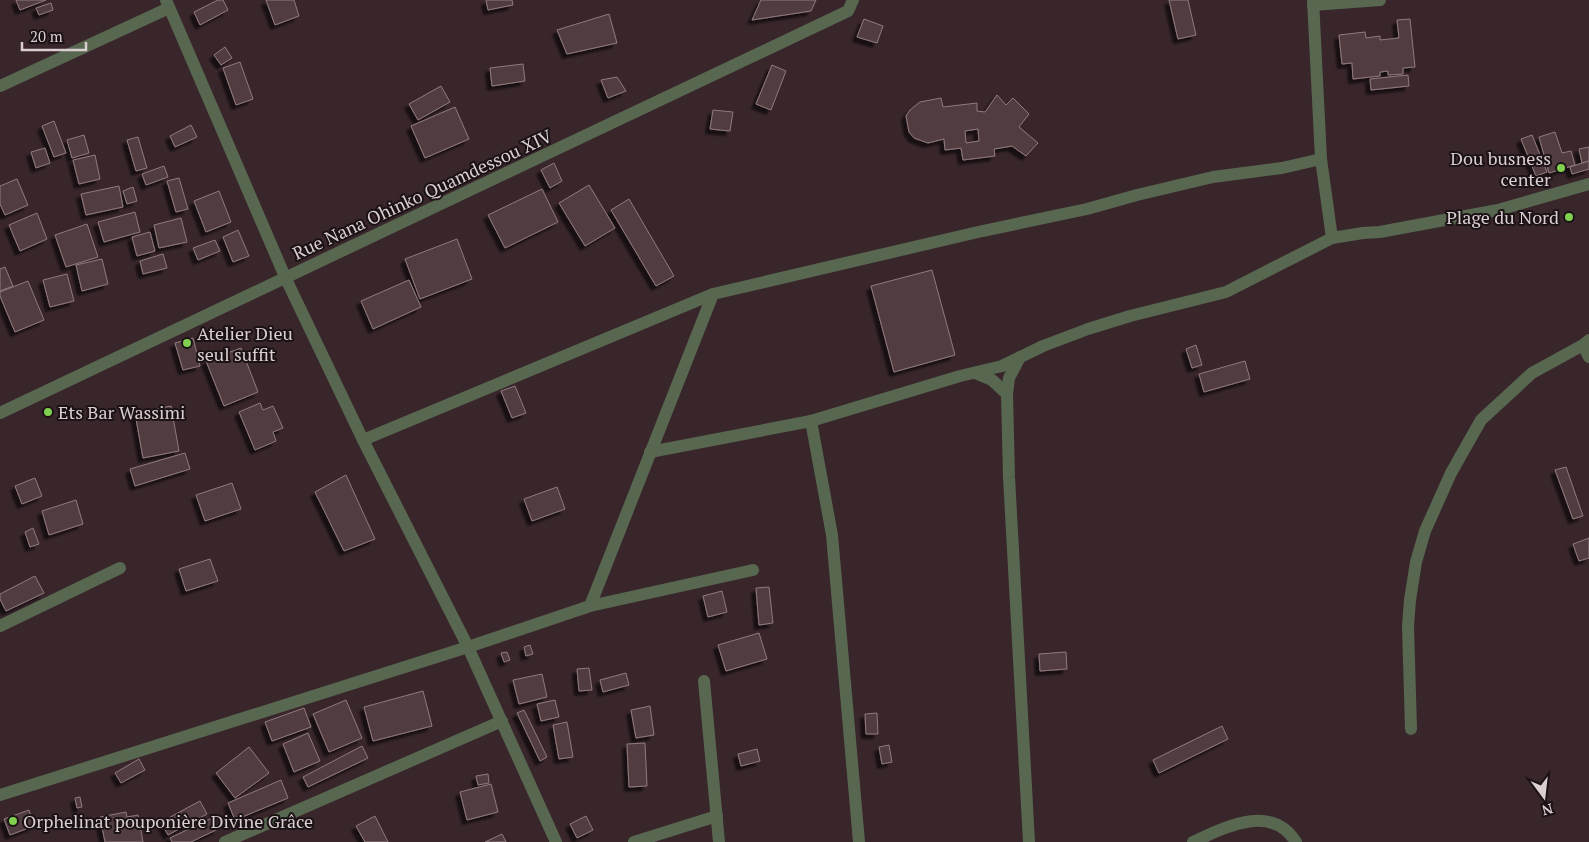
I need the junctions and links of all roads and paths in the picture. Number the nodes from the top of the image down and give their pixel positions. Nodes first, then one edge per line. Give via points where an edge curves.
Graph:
1 (853, 0) edge
2 (1380, 0) edge
3 (1313, 3) edge
4 (167, 4) edge
5 (0, 86) edge
6 (1321, 159) junction
7 (1589, 184) edge
8 (1332, 238) junction
9 (286, 278) junction
10 (713, 294) junction
11 (1586, 343) edge
12 (1031, 353) junction
13 (1589, 358) edge
14 (960, 376) junction
15 (1007, 394) junction
16 (0, 413) edge
17 (811, 421) junction
18 (363, 440) junction
19 (650, 452) junction
20 (120, 568) dead end
21 (753, 570) dead end
22 (590, 606) junction
23 (0, 626) edge
24 (468, 647) junction
25 (704, 681) dead end
26 (502, 721) junction
27 (1411, 729) dead end
28 (0, 795) edge
29 (717, 816) junction
30 (225, 842) edge
31 (556, 842) edge
32 (634, 842) edge
33 (719, 842) edge
34 (859, 842) edge
35 (1029, 842) edge
36 (1193, 842) edge
37 (1296, 842) edge

1 - 9 street, Rue Nana Ohinko Quamdessou XIV via 848,11
2 - 3 street
3 - 6 street
4 - 5 street
4 - 9 street
6 - 8 street
6 - 10 street via 1205,179
7 - 8 street via 1498,210
8 - 12 street via 1226,292 1088,329
9 - 16 street, Rue Nana Ohinko Quamdessou XIV
9 - 18 street
10 - 18 street
10 - 19 street
11 - 13 street
11 - 27 street via 1532,374 1481,420 1451,473 1425,530 1416,562 1408,617
12 - 14 street via 1002,366
12 - 15 street via 1024,351 1018,360 1009,378
14 - 15 street via 976,372 992,380
14 - 17 street
15 - 35 street
17 - 19 street
17 - 34 street via 832,536
18 - 24 street
19 - 22 street
20 - 23 street
21 - 22 street
22 - 24 street
24 - 26 street
24 - 28 street
25 - 29 street
26 - 30 street
26 - 31 street
29 - 32 street
29 - 33 street
36 - 37 street via 1257,820 1277,824

